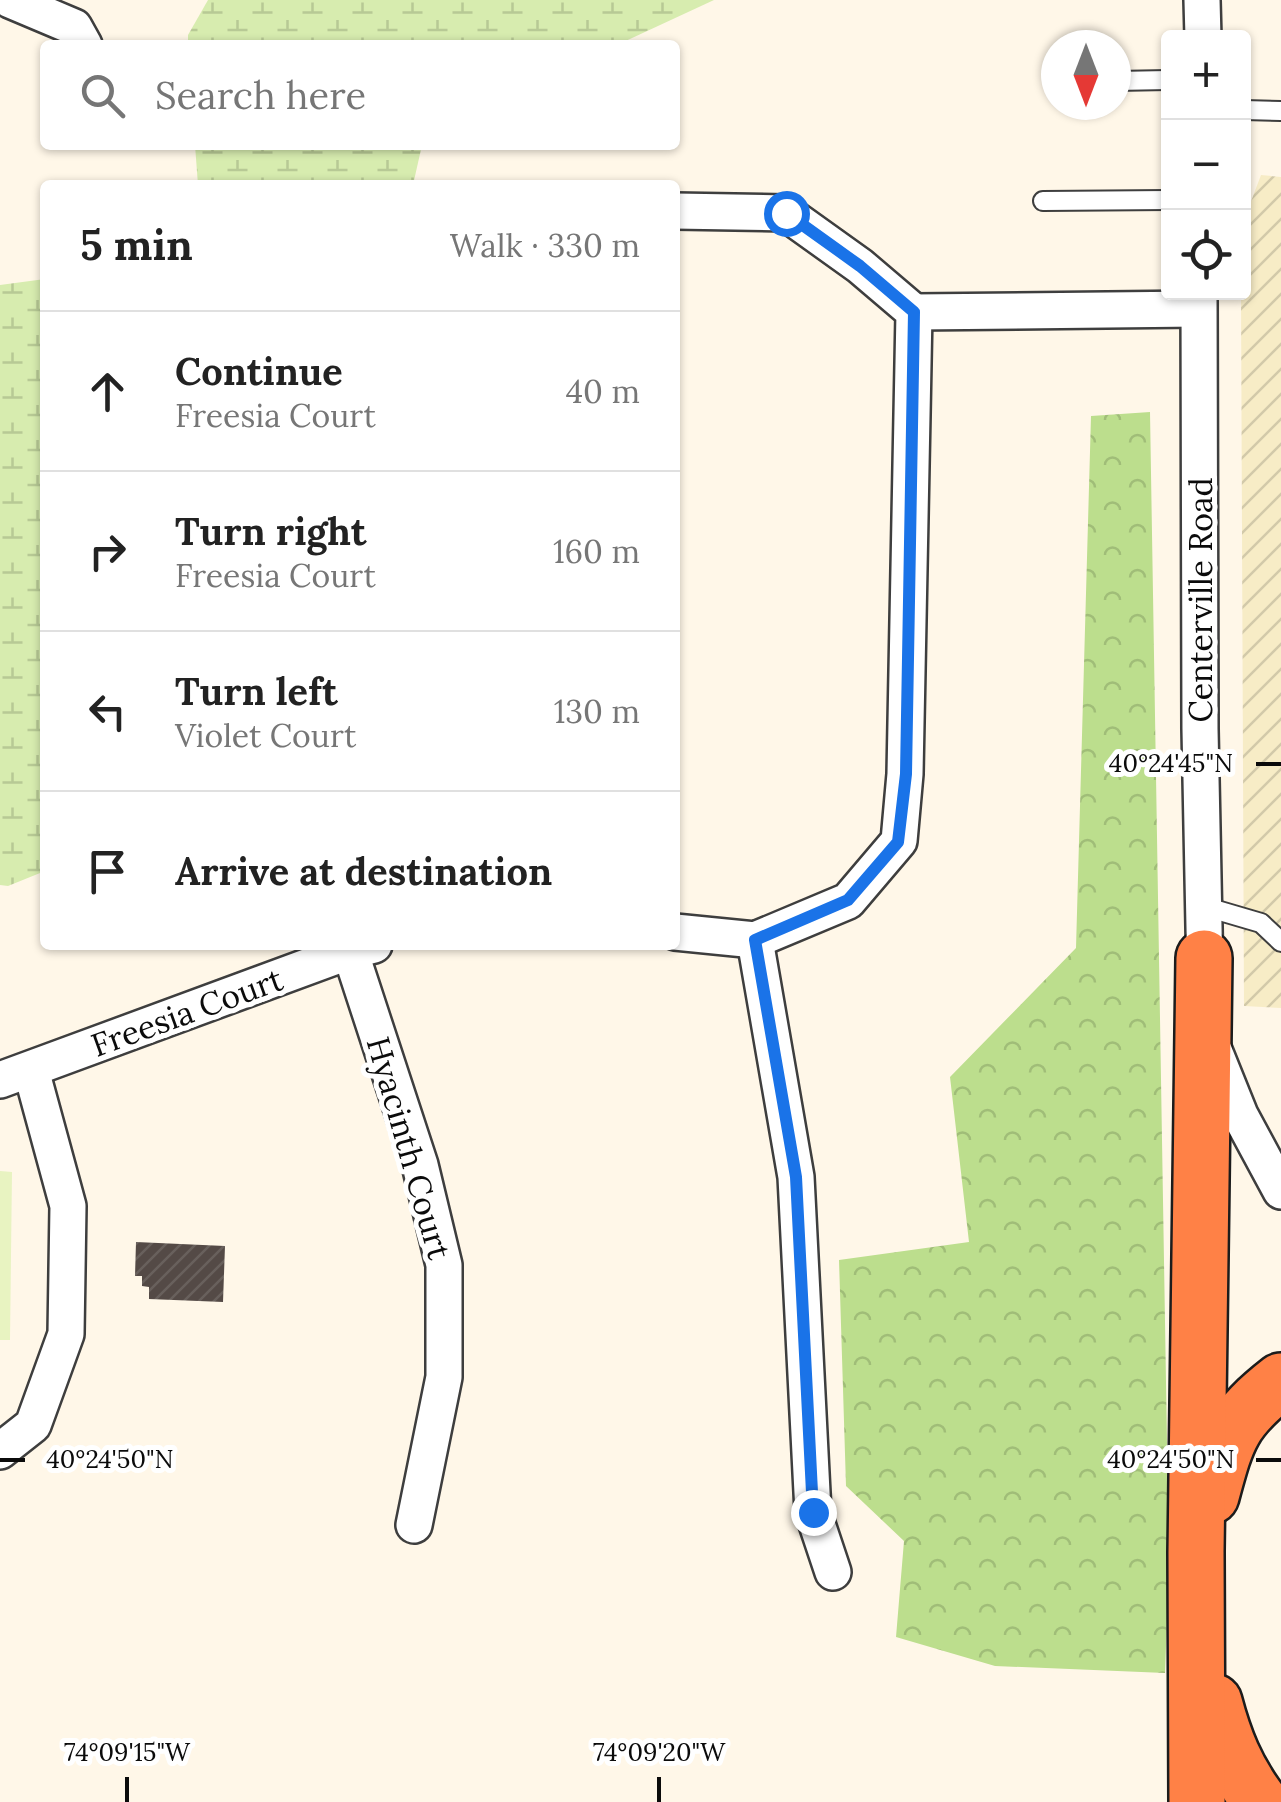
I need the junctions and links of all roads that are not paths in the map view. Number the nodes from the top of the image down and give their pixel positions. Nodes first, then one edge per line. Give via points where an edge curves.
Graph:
1 (10, 0) edge
2 (1202, 0) edge
3 (1202, 30) edge
4 (81, 40) edge
5 (1161, 80) edge
6 (1131, 81) edge
7 (1251, 110) edge
8 (1281, 111) edge
9 (1161, 200) edge
10 (1043, 201) dead end
11 (680, 211) edge
12 (1198, 301) edge
13 (914, 312) junction
14 (680, 932) edge
15 (1203, 932) junction
16 (755, 940) junction
17 (1281, 942) edge
18 (357, 950) edge
19 (363, 950) edge
20 (15, 1075) edge
21 (1281, 1191) edge
22 (1281, 1381) edge
23 (0, 1451) edge
24 (414, 1525) dead end
25 (1196, 1552) junction
26 (833, 1572) dead end
27 (1198, 1642) junction
28 (1197, 1802) edge
29 (1260, 1802) edge

1 - 4 street via 74,27
2 - 3 street
5 - 6 lane
7 - 8 lane
9 - 10 lane
11 - 13 street via 786,213
12 - 13 street
12 - 15 street, Centerville Road
13 - 16 street via 906,774 898,842 848,900
14 - 16 street
15 - 17 lane via 1261,923
15 - 21 street, Centerville Road via 1211,1042 1240,1116
15 - 25 highway
16 - 26 street via 796,1177 813,1512
18 - 20 street, Freesia Court
19 - 24 street, Hyacinth Court via 444,1265 444,1378
20 - 23 street via 68,1206 66,1334 34,1424
22 - 25 highway via 1226,1441
25 - 27 highway
27 - 28 highway
27 - 29 highway via 1224,1742

